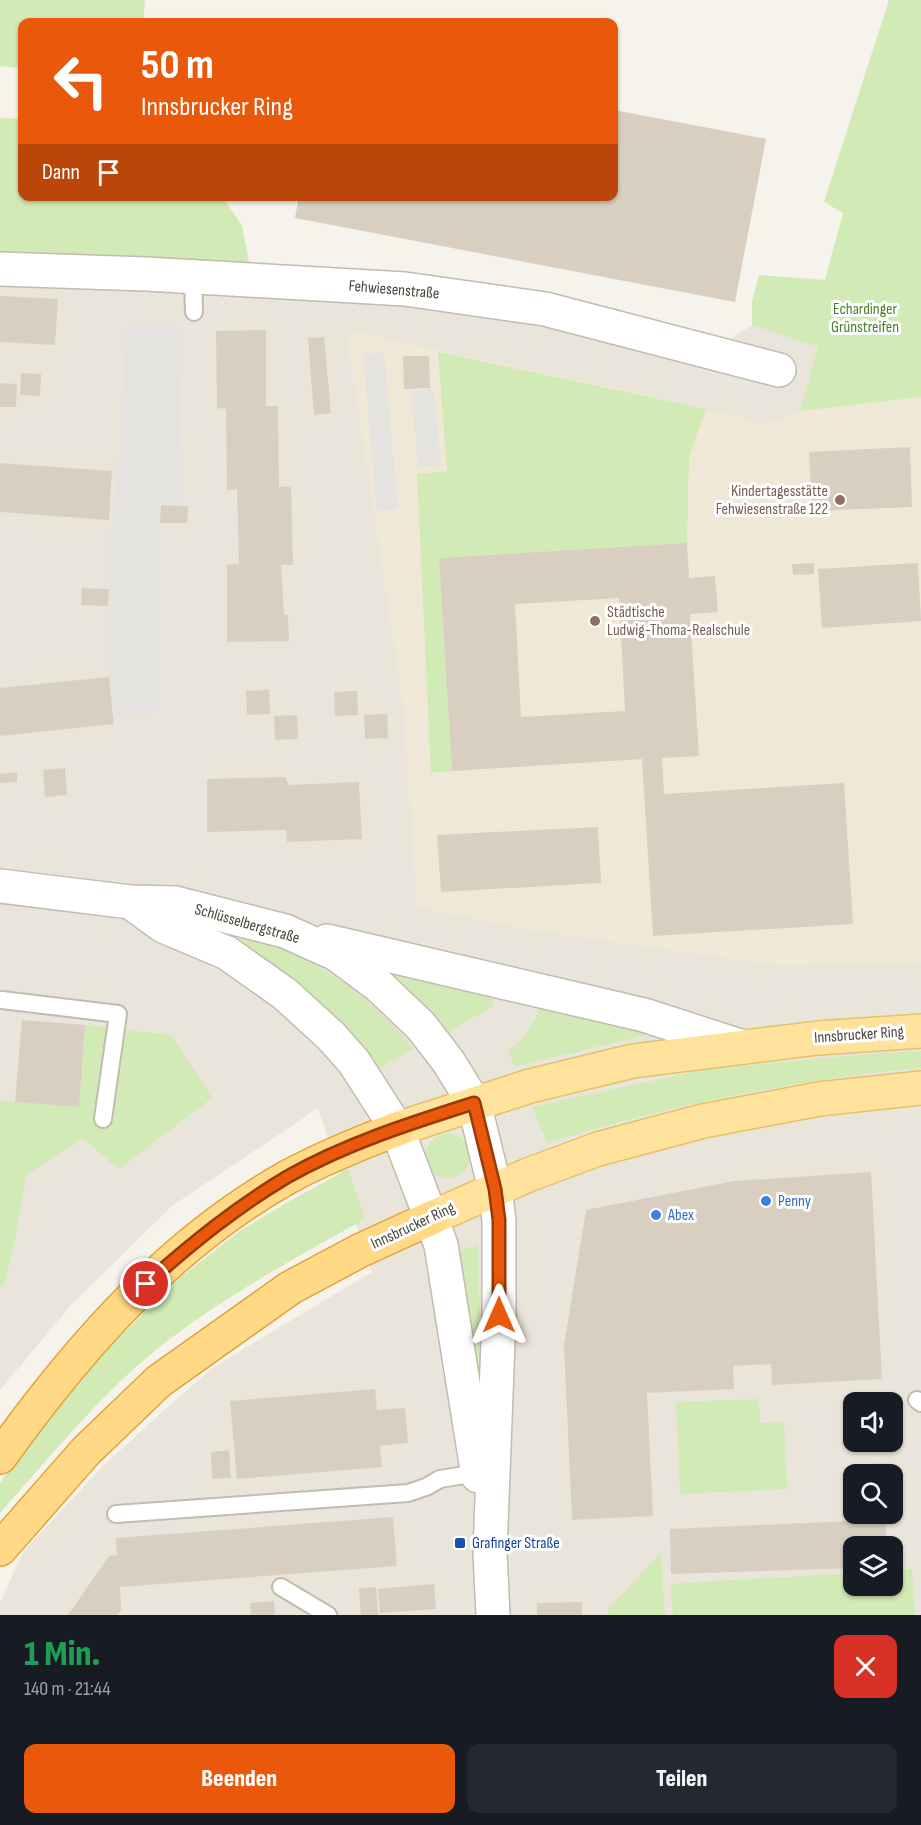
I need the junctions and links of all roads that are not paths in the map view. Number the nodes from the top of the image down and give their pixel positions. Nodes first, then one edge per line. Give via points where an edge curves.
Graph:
1 (0, 269) edge
2 (193, 278) junction
3 (194, 312) dead end
4 (779, 370) dead end
5 (0, 886) edge
6 (130, 902) junction
7 (285, 931) junction
8 (2, 1000) dead end
9 (921, 1031) edge
10 (743, 1047) junction
11 (921, 1088) edge
12 (474, 1103) junction
13 (103, 1119) dead end
14 (397, 1129) junction
15 (495, 1189) junction
16 (431, 1218) junction
17 (0, 1457) edge
18 (477, 1473) junction
19 (116, 1515) dead end
20 (0, 1549) edge
21 (490, 1552) junction
22 (281, 1587) dead end
23 (328, 1615) edge
24 (493, 1615) edge

1 - 2 street, Fehwiesenstraße
2 - 3 lane
2 - 4 street, Fehwiesenstraße via 405,289 545,309
5 - 6 street, Schlüsselbergstraße
6 - 7 street, Schlüsselbergstraße via 175,903
6 - 14 street, Schlüsselbergstraße via 163,926 227,953 285,994 354,1062
7 - 10 street via 644,1015
7 - 12 street, Schlüsselbergstraße via 336,954 379,986 421,1026
8 - 13 lane via 118,1014
9 - 10 main road, Innsbrucker Ring
10 - 12 main road, Innsbrucker Ring via 633,1061
11 - 15 main road, Innsbrucker Ring via 819,1099 703,1121 598,1149
12 - 14 main road, Innsbrucker Ring
12 - 15 street
14 - 16 street
14 - 17 highway, Innsbrucker Ring via 289,1176 199,1237 104,1327 58,1379
15 - 16 main road, Innsbrucker Ring
15 - 21 street via 499,1220 499,1315
16 - 18 street via 441,1245
16 - 20 highway, Innsbrucker Ring via 290,1288 159,1380 86,1451
18 - 19 lane via 440,1479 408,1493
18 - 21 street
21 - 24 street
22 - 23 lane

